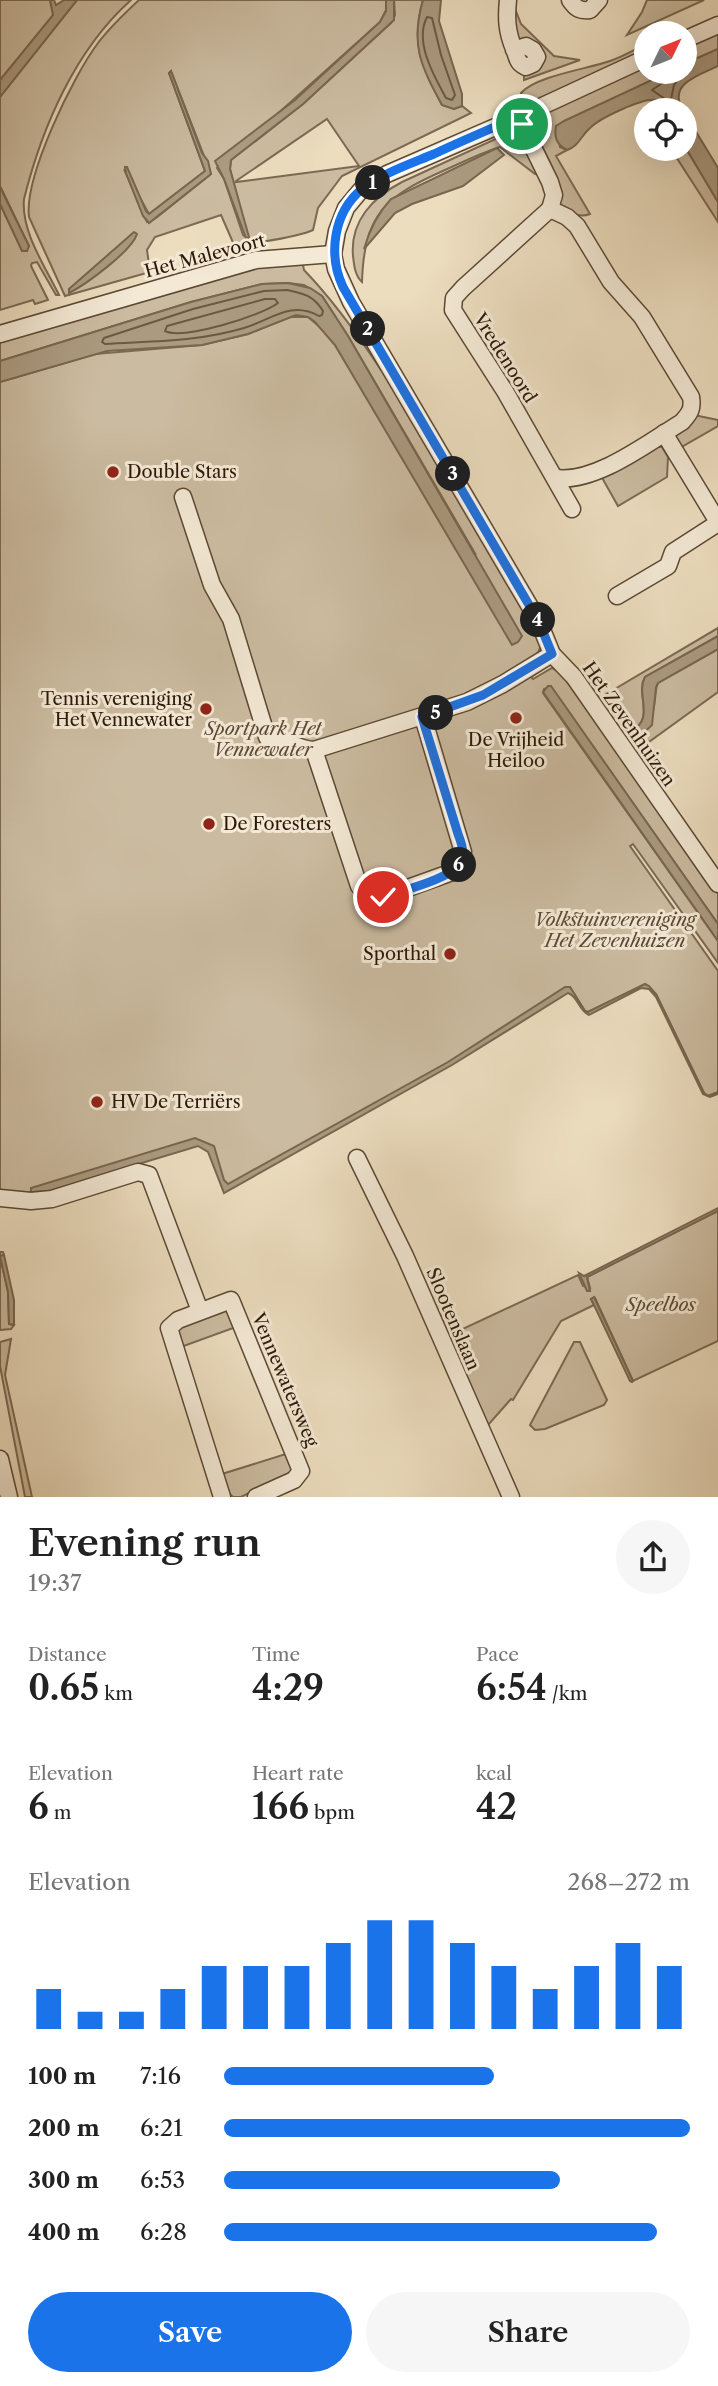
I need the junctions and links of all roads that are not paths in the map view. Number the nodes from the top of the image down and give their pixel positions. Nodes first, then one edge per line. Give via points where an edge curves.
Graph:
1 (508, 0) edge
2 (570, 0) edge
3 (599, 0) edge
4 (718, 25) edge
5 (697, 34) edge
6 (514, 50) dead end
7 (634, 64) edge
8 (518, 117) junction
9 (550, 209) junction
10 (334, 254) junction
11 (0, 334) edge
12 (664, 433) junction
13 (555, 478) junction
14 (184, 496) dead end
15 (572, 509) dead end
16 (718, 522) edge
17 (617, 596) dead end
18 (552, 654) junction
19 (422, 717) junction
20 (314, 750) junction
21 (718, 884) edge
22 (357, 1158) dead end
23 (0, 1198) edge
24 (200, 1311) junction
25 (0, 1459) edge
26 (267, 1495) edge
27 (9, 1497) edge
28 (222, 1497) edge
29 (510, 1497) edge

1 - 6 street via 507,33
2 - 3 street via 582,11 590,10
4 - 5 street
7 - 8 street
8 - 9 street via 550,182 554,195
8 - 10 street via 387,174 361,190 346,208
9 - 12 street via 577,226 611,282 642,317 691,397 691,412
9 - 13 street, Vredenoord via 463,288 454,298 453,310
10 - 11 street, Het Malevoort via 256,260
10 - 18 street, Het Zevenhuizen via 351,302 539,622
12 - 13 street via 581,477
12 - 16 street
13 - 15 street, Vredenoord
14 - 20 street via 212,585 231,619 267,737
16 - 17 street via 673,552 668,566
18 - 19 street via 483,695
18 - 21 street, Het Zevenhuizen via 574,677
19 - 20 street
19 - 20 street via 463,852 461,863 445,876 383,897 373,897 359,886
22 - 29 street, Slootenslaan via 383,1207
23 - 24 street via 52,1199 138,1172 149,1175
24 - 26 street, Vennewatersweg via 231,1300 300,1466 299,1476
24 - 28 street, Vennewatersweg via 178,1320 169,1332
25 - 27 street

